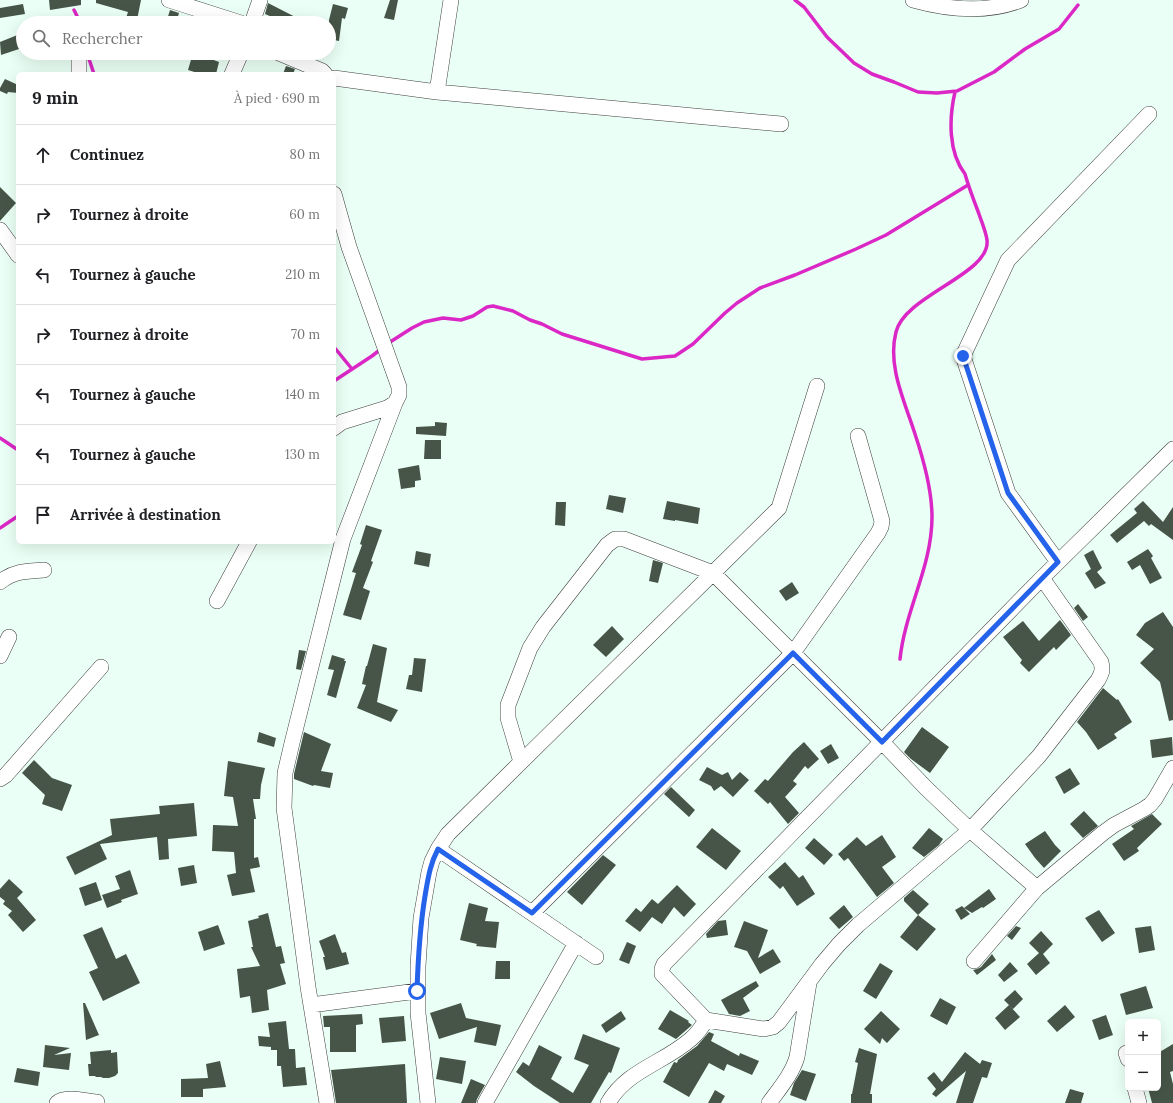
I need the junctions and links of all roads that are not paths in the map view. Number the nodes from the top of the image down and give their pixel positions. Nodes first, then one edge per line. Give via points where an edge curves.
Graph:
1 (169, 0) edge
2 (260, 0) edge
3 (451, 0) edge
4 (912, 0) edge
5 (1021, 0) edge
6 (219, 16) edge
7 (254, 16) edge
8 (238, 60) edge
9 (292, 60) edge
10 (307, 69) edge
11 (233, 72) edge
12 (323, 72) edge
13 (336, 78) edge
14 (437, 92) junction
15 (1149, 114) dead end
16 (781, 124) dead end
17 (336, 201) edge
18 (0, 230) edge
19 (336, 244) edge
20 (349, 247) junction
21 (16, 252) edge
22 (817, 386) dead end
23 (395, 403) junction
24 (336, 426) edge
25 (858, 436) dead end
26 (1173, 449) edge
27 (248, 544) edge
28 (1058, 562) junction
29 (44, 570) dead end
30 (713, 573) junction
31 (1042, 578) junction
32 (0, 582) edge
33 (217, 601) dead end
34 (9, 637) dead end
35 (793, 653) junction
36 (0, 656) edge
37 (101, 667) dead end
38 (882, 742) junction
39 (521, 762) junction
40 (1173, 768) edge
41 (0, 779) edge
42 (970, 830) junction
43 (438, 849) junction
44 (1037, 888) junction
45 (532, 913) junction
46 (576, 943) junction
47 (596, 957) dead end
48 (974, 961) dead end
49 (810, 981) junction
50 (417, 991) junction
51 (311, 1005) junction
52 (706, 1020) junction
53 (1136, 1091) edge
54 (97, 1102) dead end
55 (612, 1102) edge
56 (58, 1103) edge
57 (327, 1103) edge
58 (428, 1103) edge
59 (485, 1103) edge
60 (769, 1103) edge
61 (1139, 1103) edge

1 - 6 street
2 - 7 street
3 - 14 street
4 - 5 street via 964,10 1009,5
8 - 11 street
9 - 10 street
10 - 12 street
13 - 14 street
14 - 16 street
15 - 28 street via 1008,260 963,356 1008,493
17 - 20 street
18 - 21 street
19 - 20 street
20 - 23 street via 399,387
22 - 30 street via 779,508
23 - 24 street
23 - 51 street via 343,539 285,773 284,808
25 - 35 street via 882,520 881,527
26 - 28 street
27 - 33 street
28 - 31 street
29 - 32 street via 13,573
30 - 35 street
30 - 39 street
30 - 39 street via 624,539 615,539 607,545 543,627 530,648 521,670 507,711
31 - 38 street
31 - 42 street via 1101,662 1101,674 1039,756
34 - 36 street
35 - 38 street
35 - 45 street
37 - 41 street
38 - 42 street
38 - 52 street via 664,964 662,974
39 - 43 street via 448,834
40 - 44 street via 1150,805 1103,832
42 - 44 street
42 - 49 street via 858,926 839,944
43 - 45 street
43 - 50 street via 429,872 421,918
44 - 48 street
45 - 46 street
46 - 47 street
46 - 59 street
49 - 52 street via 773,1027 764,1029
49 - 60 street via 795,1064
50 - 51 street
50 - 58 street
51 - 57 street
52 - 55 street via 699,1031 677,1050 626,1081
53 - 61 street
54 - 56 street via 66,1099

